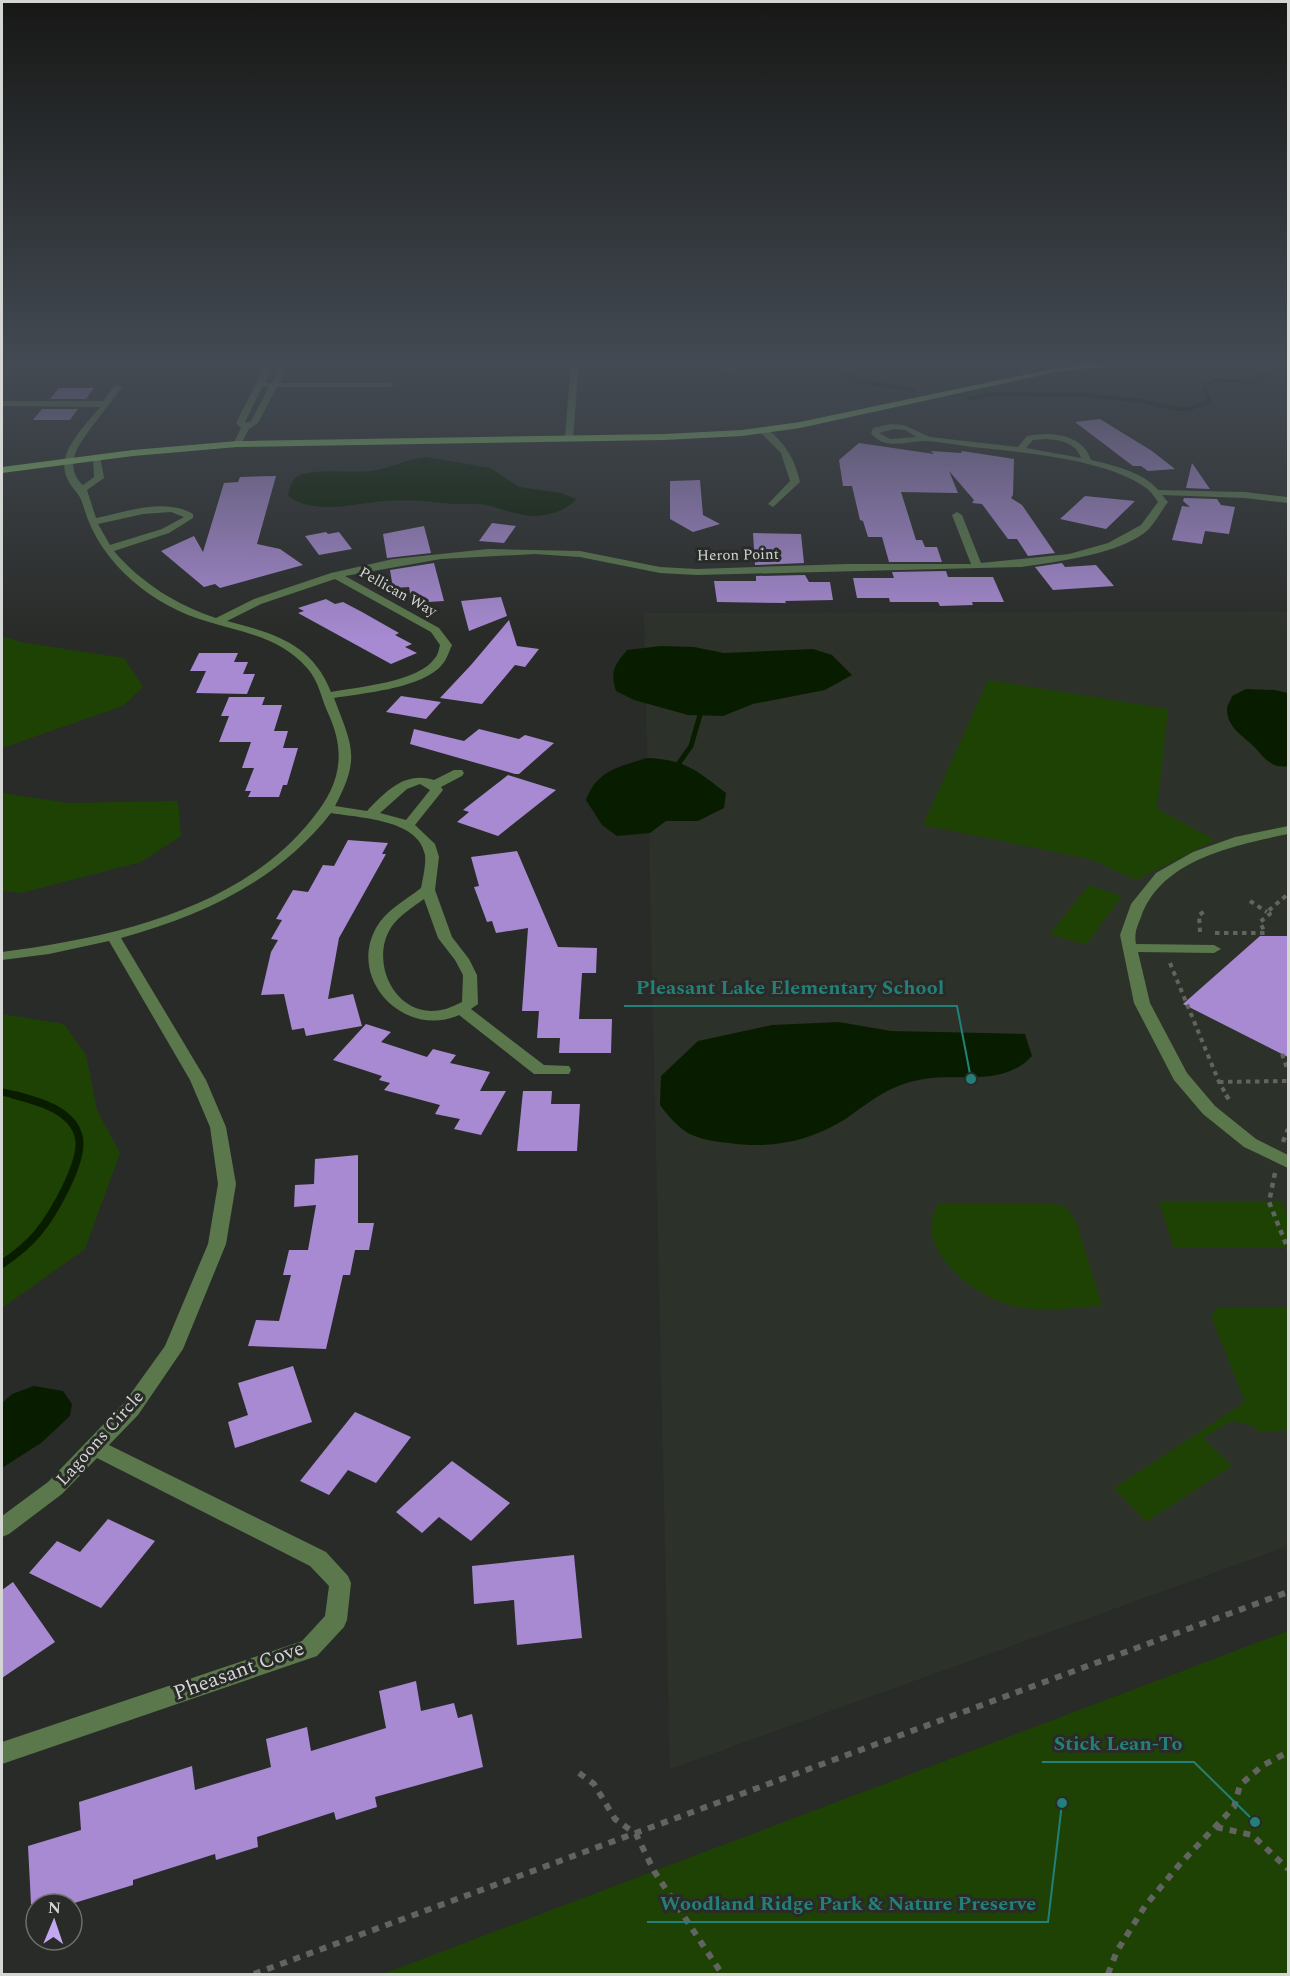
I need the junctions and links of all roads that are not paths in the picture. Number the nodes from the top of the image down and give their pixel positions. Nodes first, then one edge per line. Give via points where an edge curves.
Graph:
1 (72, 454) edge
2 (127, 454) edge
3 (786, 454) edge
4 (1044, 454) edge
5 (1085, 454) edge
6 (97, 457) junction
7 (68, 461) junction
8 (1087, 462) junction
9 (2, 470) edge
10 (83, 489) junction
11 (1160, 492) junction
12 (1288, 500) edge
13 (774, 504) dead end
14 (957, 515) dead end
15 (92, 522) junction
16 (108, 549) junction
17 (977, 566) junction
18 (336, 574) junction
19 (217, 621) junction
20 (326, 696) junction
21 (458, 773) dead end
22 (434, 785) junction
23 (328, 808) junction
24 (372, 814) junction
25 (408, 825) junction
26 (1288, 830) edge
27 (428, 890) junction
28 (113, 936) junction
29 (1130, 948) junction
30 (1214, 949) dead end
31 (2, 956) edge
32 (462, 1010) junction
33 (563, 1070) dead end
34 (1283, 1160) edge
35 (95, 1447) junction
36 (2, 1528) edge
37 (2, 1753) edge

1 - 7 street
2 - 6 main road
3 - 13 street via 795,482
4 - 8 street
5 - 8 street
6 - 7 main road
6 - 10 street via 99,477
7 - 9 main road
7 - 10 street via 73,482
8 - 11 street via 1136,476
10 - 15 street
11 - 12 street
11 - 17 street, Heron Point via 1163,501 1152,520 1135,534 1100,550 1061,560
14 - 17 street
15 - 16 street
15 - 16 street via 166,509 186,511 190,516 179,525
16 - 19 street via 160,596 193,614
17 - 18 street, Heron Point via 697,572 663,570 581,554 542,552 442,557
18 - 19 street, Heron Point via 267,596
18 - 20 street, Pellican Way via 435,630 446,645 440,661 421,674
19 - 20 street via 246,627 297,650 314,669
20 - 23 street via 342,731 346,756 342,780
21 - 22 street
22 - 24 street via 401,785
22 - 25 street via 437,790
23 - 24 street
23 - 28 street via 312,829 253,879 188,912
24 - 25 street
25 - 27 street via 428,844 432,857
26 - 29 street via 1240,840 1198,855 1161,876 1138,904 1127,935
27 - 32 street via 445,938 470,975 470,1004
27 - 32 street via 384,927 374,961 379,981 399,1005 412,1013 450,1015
28 - 31 street
28 - 35 street, Lagoons Circle via 198,1080 218,1127 227,1184 217,1244 173,1349 131,1409
29 - 30 street
29 - 34 street via 1142,1003 1180,1076 1209,1110 1250,1143
32 - 33 street via 540,1070
35 - 36 street, Lagoons Circle via 55,1488
35 - 37 street, Pheasant Cove via 318,1559 340,1583 336,1620 309,1649

